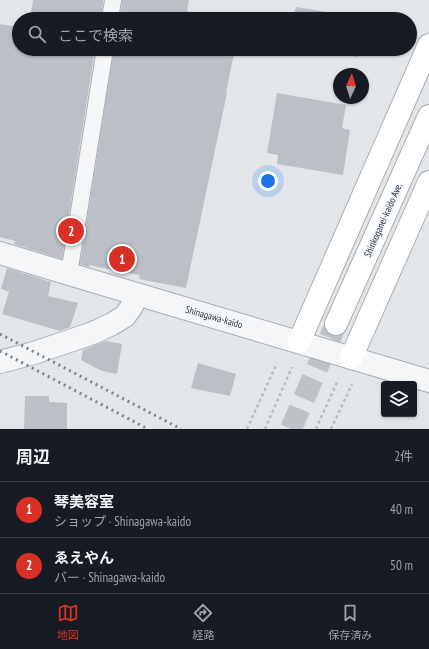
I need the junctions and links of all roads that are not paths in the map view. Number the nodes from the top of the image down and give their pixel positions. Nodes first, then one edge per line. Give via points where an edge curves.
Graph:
1 (113, 0) edge
2 (111, 12) edge
3 (429, 45) edge
4 (104, 56) edge
5 (429, 116) edge
6 (429, 183) edge
7 (0, 253) edge
8 (69, 274) junction
9 (136, 294) junction
10 (336, 324) tunnel mouth
11 (294, 340) junction
12 (357, 359) junction
13 (0, 362) edge
14 (429, 381) edge

1 - 2 lane
3 - 11 main road
4 - 8 lane
5 - 10 main road, Shinkoganei-kaido Ave.
6 - 12 main road
7 - 8 street, Shinagawa-kaido
8 - 9 street, Shinagawa-kaido
9 - 11 street, Shinagawa-kaido
9 - 13 street via 125,316 112,324 93,333
11 - 12 street, Shinagawa-kaido
12 - 14 street, Shinagawa-kaido

